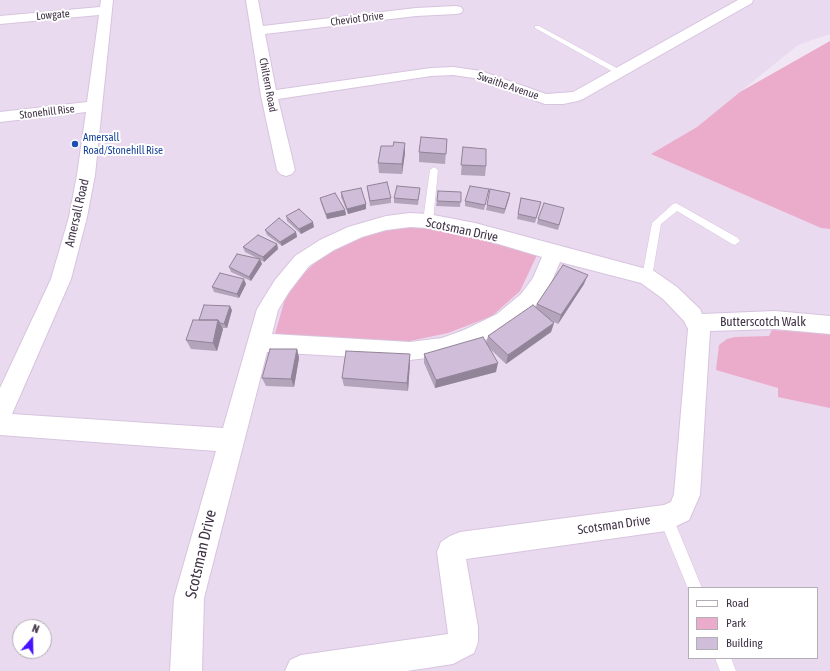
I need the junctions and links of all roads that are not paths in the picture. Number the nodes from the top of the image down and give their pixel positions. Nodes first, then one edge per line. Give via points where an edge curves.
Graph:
1 (252, 0) edge
2 (747, 0) edge
3 (106, 5) edge
4 (461, 8) edge
5 (0, 20) edge
6 (537, 27) dead end
7 (258, 31) junction
8 (620, 72) junction
9 (269, 96) junction
10 (94, 106) junction
11 (0, 117) edge
12 (286, 170) dead end
13 (434, 170) dead end
14 (428, 221) junction
15 (735, 241) dead end
16 (554, 253) junction
17 (647, 277) junction
18 (696, 323) junction
19 (830, 325) edge
20 (259, 342) junction
21 (0, 414) edge
22 (0, 424) edge
23 (231, 440) junction
24 (666, 518) junction
25 (694, 587) edge
26 (723, 659) edge
27 (186, 671) edge
28 (301, 671) edge
29 (728, 671) edge

1 - 7 street, Chiltern Road
2 - 8 street, Swaithe Avenue
3 - 5 street, Lowgate
3 - 10 street, Amersall Road
4 - 7 street, Cheviot Drive
6 - 8 lane
7 - 9 street, Chiltern Road
8 - 9 street, Swaithe Avenue via 578,96 563,99 545,99 500,80 453,71
9 - 12 street, Chiltern Road
10 - 11 street, Stonehill Rise
10 - 21 street, Amersall Road via 78,217 61,279
13 - 14 lane
14 - 16 street, Scotsman Drive via 475,230
14 - 20 street, Scotsman Drive via 386,223 355,232 327,245 302,261 268,309
15 - 17 lane via 676,206 657,223
16 - 17 street, Scotsman Drive
16 - 20 street via 542,282 528,300 506,320 472,337 442,347 410,351
17 - 18 street, Scotsman Drive via 670,293 692,315
18 - 19 street, Butterscotch Walk via 775,320
18 - 24 street, Scotsman Drive via 699,329 687,495 680,511
20 - 23 street, Scotsman Drive
22 - 23 street
23 - 27 street, Scotsman Drive via 190,598
24 - 25 lane
24 - 28 street, Scotsman Drive via 460,546 451,552 463,642 453,648
26 - 29 lane

